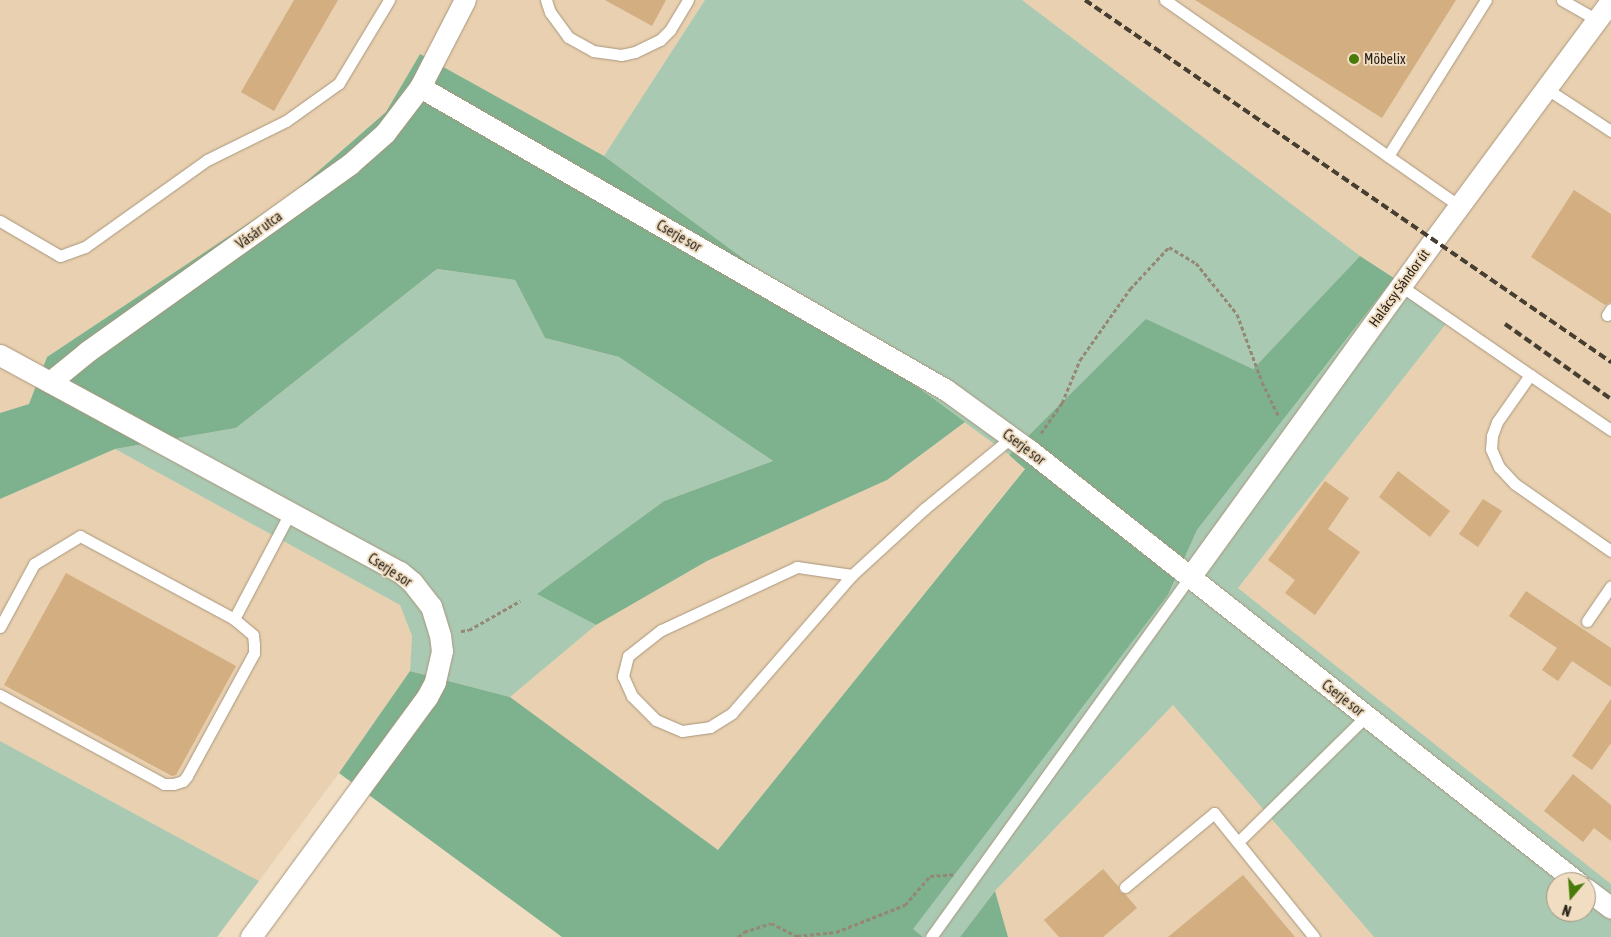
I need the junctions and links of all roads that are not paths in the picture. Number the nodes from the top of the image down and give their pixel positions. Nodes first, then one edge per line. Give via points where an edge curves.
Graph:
1 (389, 0) edge
2 (465, 0) edge
3 (546, 0) edge
4 (688, 0) edge
5 (1165, 0) edge
6 (1486, 0) edge
7 (1562, 0) edge
8 (1611, 1) edge
9 (1597, 20) junction
10 (420, 87) junction
11 (1547, 89) junction
12 (1611, 131) edge
13 (1388, 156) junction
14 (1459, 206) junction
15 (0, 221) edge
16 (1401, 286) junction
17 (0, 355) edge
18 (1530, 374) junction
19 (50, 382) junction
20 (1611, 430) edge
21 (1012, 437) junction
22 (290, 513) junction
23 (1611, 551) edge
24 (852, 575) junction
25 (1190, 578) junction
26 (1611, 586) edge
27 (234, 619) junction
28 (1587, 621) dead end
29 (0, 628) edge
30 (0, 695) edge
31 (1366, 716) junction
32 (1238, 842) junction
33 (1564, 872) edge
34 (1124, 887) dead end
35 (1596, 897) edge
36 (1611, 908) edge
37 (251, 937) edge
38 (931, 937) edge
39 (1314, 937) edge

1 - 15 lane via 339,84 286,121 207,160 85,247 60,256
2 - 10 street, Vásár utca
3 - 4 lane via 550,12 568,37 593,51 621,55 660,40
5 - 13 lane
6 - 13 lane
7 - 9 lane
8 - 9 street, Halácsy Sándor út
9 - 11 street, Halácsy Sándor út
10 - 19 street, Vásár utca via 385,133 350,164 88,351
10 - 21 street, Cserje sor via 946,390
11 - 12 lane
11 - 14 street, Halácsy Sándor út
13 - 14 lane
14 - 16 street, Halácsy Sándor út
16 - 18 lane
16 - 25 street, Halácsy Sándor út
17 - 19 street
18 - 20 lane
18 - 23 lane via 1497,422 1492,436 1491,449 1499,467 1515,484
19 - 22 street, Cserje sor
21 - 24 lane via 924,509
21 - 25 street, Cserje sor
22 - 27 lane
22 - 37 street, Cserje sor via 400,572 412,582 431,606 440,635 440,667 427,697
24 - 24 lane via 797,567 661,630 628,656 624,676 632,696 656,720 682,731 710,727 732,713
25 - 31 street, Cserje sor
25 - 38 lane
26 - 28 lane
27 - 29 lane via 80,536 34,564
27 - 30 lane via 253,635 254,653 182,781 164,784
31 - 32 lane
31 - 33 street, Cserje sor
32 - 34 lane via 1214,813
32 - 39 lane
35 - 36 street

